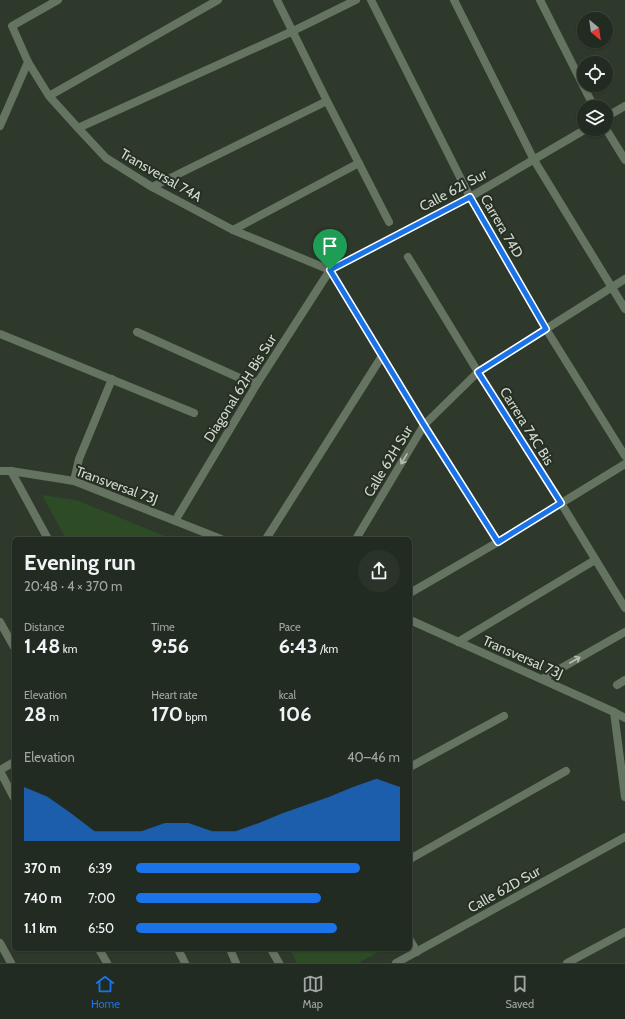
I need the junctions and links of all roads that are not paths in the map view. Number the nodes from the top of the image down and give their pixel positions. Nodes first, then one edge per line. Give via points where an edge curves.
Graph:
1 (58, 0) edge
2 (218, 0) edge
3 (277, 0) edge
4 (356, 0) edge
5 (371, 0) edge
6 (454, 0) edge
7 (540, 0) edge
8 (293, 31) junction
9 (28, 62) junction
10 (49, 96) junction
11 (590, 100) edge
12 (327, 101) junction
13 (625, 106) edge
14 (613, 113) edge
15 (0, 126) edge
16 (78, 128) junction
17 (577, 134) edge
18 (610, 136) edge
19 (534, 160) junction
20 (625, 160) edge
21 (359, 163) junction
22 (152, 187) junction
23 (470, 197) junction
24 (389, 222) dead end
25 (233, 230) junction
26 (408, 257) dead end
27 (330, 270) junction
28 (625, 279) edge
29 (612, 288) junction
30 (625, 309) edge
31 (546, 329) junction
32 (137, 332) dead end
33 (0, 334) edge
34 (382, 356) junction
35 (478, 372) junction
36 (112, 379) junction
37 (258, 382) junction
38 (194, 413) dead end
39 (424, 425) junction
40 (625, 456) edge
41 (625, 464) edge
42 (11, 470) junction
43 (0, 471) edge
44 (74, 481) junction
45 (561, 503) junction
46 (175, 521) junction
47 (47, 537) edge
48 (216, 537) edge
49 (267, 537) edge
50 (357, 537) edge
51 (498, 542) junction
52 (595, 560) junction
53 (412, 592) edge
54 (625, 608) edge
55 (412, 621) edge
56 (0, 622) edge
57 (625, 632) edge
58 (458, 642) junction
59 (12, 643) edge
60 (542, 679) junction
61 (625, 680) edge
62 (617, 685) dead end
63 (614, 712) junction
64 (504, 716) dead end
65 (625, 718) edge
66 (12, 763) edge
67 (412, 767) edge
68 (0, 770) edge
69 (566, 771) dead end
70 (12, 794) edge
71 (625, 797) edge
72 (625, 837) edge
73 (412, 858) edge
74 (625, 932) edge
75 (0, 943) edge
76 (412, 943) edge
77 (100, 951) edge
78 (179, 951) edge
79 (231, 951) edge
80 (272, 951) edge
81 (417, 952) junction
82 (11, 963) edge
83 (107, 963) edge
84 (185, 963) edge
85 (236, 963) edge
86 (279, 963) edge
87 (396, 963) edge
88 (567, 963) edge

1 - 9 street, Transversal 74A via 12,26
2 - 10 street
3 - 8 street
4 - 8 street
5 - 23 street, Carrera 74D
6 - 19 street
7 - 11 street
8 - 12 street
8 - 16 street
9 - 10 street, Transversal 74A
9 - 15 street
10 - 16 street, Transversal 74A
12 - 21 street
12 - 22 street
13 - 14 street
16 - 22 street, Transversal 74A via 106,158
17 - 19 street, Calle 62I Sur
18 - 20 street
19 - 23 street, Calle 62I Sur
19 - 29 street
21 - 24 street
21 - 25 street
22 - 25 street, Transversal 74A
23 - 27 street, Calle 62I Sur
23 - 31 street, Carrera 74D
25 - 27 street, Transversal 74A
26 - 35 street, Carrera 74C Bis
27 - 34 street
27 - 37 street, Diagonal 62H Bis Sur
28 - 29 street, Calle 62H Sur
29 - 30 street
29 - 31 street, Calle 62H Sur
31 - 35 street, Calle 62H Sur
31 - 40 street, Carrera 74D
32 - 37 street via 242,379
33 - 36 street
34 - 39 street
34 - 49 street
35 - 39 street, Calle 62H Sur
35 - 45 street, Carrera 74C Bis
36 - 38 street
36 - 44 street via 79,459
37 - 46 street, Diagonal 62H Bis Sur
39 -> 50 street, Calle 62H Sur
39 - 51 street
41 - 45 street
42 - 43 street, Transversal 73J
42 - 44 street, Transversal 73J
42 - 47 street
44 - 46 street, Transversal 73J
45 - 51 street
45 - 52 street, Carrera 74C Bis
46 - 48 street, Transversal 73J
51 - 53 street
52 - 54 street, Carrera 74C Bis
52 - 58 street
55 - 58 street, Transversal 73J
56 - 59 street
60 -> 57 street
58 - 60 street, Transversal 73J
60 - 63 street, Transversal 73J
61 - 62 street
63 - 65 street, Transversal 73J
63 - 71 street
64 - 67 street
66 - 68 street
68 - 70 street
69 - 73 street
72 - 81 street, Calle 62D Sur
74 - 88 street
75 - 82 street
76 - 81 street
77 - 83 street
78 - 84 street
79 - 85 street
80 - 86 street
81 - 87 street, Calle 62D Sur

